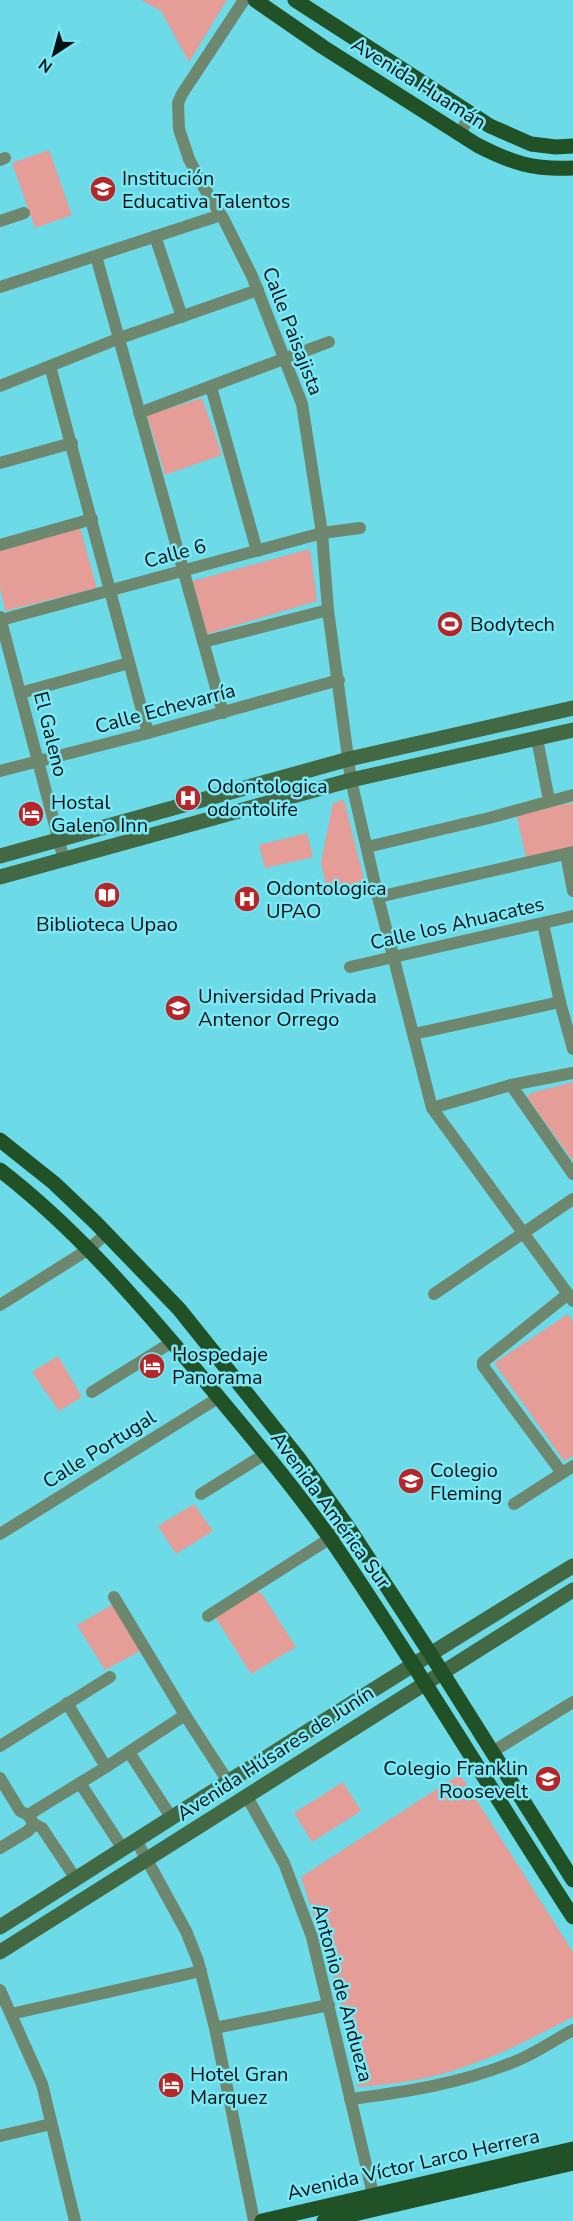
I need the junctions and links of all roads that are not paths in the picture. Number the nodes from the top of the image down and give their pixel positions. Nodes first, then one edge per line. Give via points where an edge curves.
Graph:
1 (244, 0) edge
2 (255, 0) edge
3 (295, 0) edge
4 (471, 114) junction
5 (460, 133) junction
6 (573, 146) edge
7 (573, 168) edge
8 (24, 213) dead end
9 (221, 215) junction
10 (0, 221) edge
11 (155, 236) junction
12 (96, 256) junction
13 (0, 287) edge
14 (258, 290) junction
15 (182, 317) junction
16 (120, 338) junction
17 (329, 342) dead end
18 (284, 358) junction
19 (51, 366) junction
20 (0, 386) edge
21 (211, 387) junction
22 (139, 413) junction
23 (72, 443) junction
24 (0, 463) edge
25 (92, 519) junction
26 (360, 528) dead end
27 (322, 533) junction
28 (0, 545) edge
29 (257, 551) junction
30 (183, 571) junction
31 (111, 591) junction
32 (328, 610) junction
33 (0, 619) edge
34 (203, 642) junction
35 (129, 663) junction
36 (339, 680) junction
37 (20, 693) junction
38 (573, 708) edge
39 (223, 713) junction
40 (573, 730) edge
41 (148, 734) junction
42 (450, 736) junction
43 (537, 739) junction
44 (418, 743) junction
45 (451, 758) junction
46 (349, 759) junction
47 (38, 762) junction
48 (0, 771) edge
49 (386, 772) junction
50 (351, 780) junction
51 (573, 795) edge
52 (549, 800) junction
53 (58, 840) junction
54 (367, 847) junction
55 (569, 853) edge
56 (0, 856) edge
57 (64, 860) junction
58 (0, 877) edge
59 (573, 891) edge
60 (378, 897) junction
61 (573, 916) edge
62 (543, 924) junction
63 (394, 957) junction
64 (350, 967) dead end
65 (560, 1002) junction
66 (414, 1034) junction
67 (573, 1049) edge
68 (573, 1073) edge
69 (512, 1085) junction
70 (432, 1108) junction
71 (0, 1140) edge
72 (0, 1170) edge
73 (573, 1173) edge
74 (573, 1199) edge
75 (107, 1233) junction
76 (523, 1233) junction
77 (89, 1250) junction
78 (434, 1294) dead end
79 (571, 1298) edge
80 (0, 1305) edge
81 (172, 1342) junction
82 (92, 1392) dead end
83 (218, 1398) junction
84 (266, 1454) junction
85 (573, 1466) edge
86 (562, 1473) junction
87 (201, 1494) dead end
88 (514, 1504) dead end
89 (348, 1527) junction
90 (0, 1534) edge
91 (330, 1539) junction
92 (573, 1566) edge
93 (573, 1590) edge
94 (114, 1597) dead end
95 (208, 1616) dead end
96 (430, 1653) junction
97 (414, 1664) junction
98 (442, 1671) junction
99 (110, 1677) dead end
100 (425, 1682) junction
101 (573, 1702) edge
102 (67, 1703) junction
103 (185, 1715) junction
104 (0, 1746) edge
105 (129, 1752) junction
106 (492, 1752) junction
107 (106, 1767) junction
108 (1, 1781) edge
109 (80, 1783) junction
110 (229, 1783) junction
111 (246, 1795) junction
112 (171, 1817) junction
113 (31, 1819) junction
114 (130, 1845) junction
115 (0, 1848) edge
116 (147, 1859) junction
117 (76, 1879) junction
118 (573, 1880) edge
119 (571, 1911) edge
120 (0, 1927) edge
121 (0, 1952) edge
122 (201, 1971) junction
123 (0, 1990) edge
124 (329, 2005) junction
125 (11, 2014) junction
126 (215, 2028) junction
127 (573, 2030) edge
128 (350, 2099) junction
129 (51, 2124) junction
130 (0, 2136) edge
131 (572, 2156) edge
132 (373, 2194) junction
133 (75, 2221) edge
134 (254, 2221) edge
135 (262, 2221) edge
136 (324, 2221) edge

1 - 9 street, Calle Paisajista via 178,104 179,129 189,159
2 - 5 main road, Avenida Huamán
3 - 4 main road, Avenida Huamán
4 - 5 street
4 - 6 main road, Avenida Huamán via 531,144
5 - 7 main road, Avenida Huamán via 503,158 526,166
8 - 10 street
9 - 11 street
9 - 14 street, Calle Paisajista
11 - 12 street
11 - 15 street
12 - 13 street
12 - 16 street
14 - 15 street
14 - 18 street, Calle Paisajista
15 - 16 street
16 - 19 street
16 - 22 street
17 - 18 street
18 - 21 street
18 - 27 street, Calle Paisajista via 302,404
19 - 20 street
19 - 23 street
21 - 22 street
21 - 29 street
22 - 30 street
23 - 24 street
23 - 25 street
25 - 28 street
25 - 31 street
26 - 27 street, Calle 6
27 - 29 street, Calle 6
27 - 32 street, Calle Paisajista
29 - 30 street, Calle 6
30 - 31 street, Calle 6
30 - 34 street
31 - 33 street, Calle 6
31 - 35 street
32 - 34 street
32 - 36 street, Calle Paisajista
33 - 37 street, El Galeno
34 - 39 street
35 - 37 street
35 - 41 street
36 - 39 street, Calle Echevarría
36 - 46 street, Calle Paisajista
37 - 47 street, El Galeno
38 - 42 street
39 - 41 street, Calle Echevarría
40 - 43 street
41 - 47 street, Calle Echevarría
42 - 44 street
42 - 45 street via 442,748
43 - 45 street
43 - 52 street
44 - 46 street
44 - 49 street via 416,758 390,765
45 - 49 street
46 - 50 street, Calle Paisajista
46 - 53 street
47 - 48 street, Calle Echevarría
47 - 53 street, El Galeno
49 - 50 street
50 - 54 street, Calle Paisajista
50 - 57 street
51 - 52 street
52 - 54 street
53 - 56 street
53 - 57 street, El Galeno
54 - 60 street, Calle Paisajista
55 - 59 street
55 - 60 street
57 - 58 street
60 - 63 street, Calle Paisajista
61 - 62 street, Calle los Ahuacates
62 - 63 street, Calle los Ahuacates
62 - 65 street
63 - 64 street, Calle los Ahuacates
63 - 66 street, Calle Paisajista
65 - 66 street
65 - 67 street
66 - 70 street, Calle Paisajista
68 - 69 street
69 - 70 street
69 - 73 street
70 - 76 street
71 - 75 main road, Avenida América Sur
72 - 77 main road, Avenida América Sur
74 - 76 street
75 - 77 street
75 - 89 main road, Avenida América Sur via 179,1309 300,1460
76 - 78 street
76 - 79 street
77 - 80 street
77 - 81 main road, Avenida América Sur
79 - 86 street via 483,1362
81 - 82 street
81 - 83 main road, Avenida América Sur
83 - 84 main road, Avenida América Sur
83 - 90 street, Calle Portugal
84 - 87 street
84 - 91 main road, Avenida América Sur
85 - 86 street
86 - 88 street
89 - 91 street
89 - 96 main road, Avenida América Sur
91 - 95 street
91 - 97 main road, Avenida América Sur
92 - 96 street, Avenida Húsares de Junín
93 - 98 street, Avenida Húsares de Junín
94 - 103 street
96 - 97 street, Avenida Húsares de Junín
96 - 98 main road, Avenida América Sur
97 - 100 main road, Avenida América Sur
97 - 110 street, Avenida Húsares de Junín
98 - 100 street, Avenida Húsares de Junín
98 - 106 main road, Avenida América Sur
99 - 102 street
100 - 111 street, Avenida Húsares de Junín
100 - 119 main road, Avenida América Sur
101 - 106 street
102 - 104 street
102 - 107 street
103 - 105 street
103 - 110 street
105 - 107 street
105 - 112 street
106 - 118 main road, Avenida América Sur
107 - 109 street
108 - 113 street via 20,1811
109 - 113 street
109 - 114 street
110 - 112 street, Avenida Húsares de Junín
111 - 116 street, Avenida Húsares de Junín
111 - 124 street, Antonio de Andueza via 284,1863 312,1937
112 - 114 street, Avenida Húsares de Junín
113 - 115 street via 28,1831
113 - 117 street via 42,1828
114 - 116 street
114 - 117 street, Avenida Húsares de Junín
116 - 121 street, Avenida Húsares de Junín
116 - 122 street via 186,1931
117 - 120 street, Avenida Húsares de Junín
122 - 125 street
122 - 126 street
123 - 125 street
124 - 126 street
124 - 128 street, Antonio de Andueza
125 - 129 street via 42,2084
126 - 134 street
127 - 128 street via 518,2060 477,2075 421,2090
128 - 132 street, Antonio de Andueza
129 - 130 street
129 - 133 street
131 - 132 main road, Avenida Víctor Larco Herrera
131 - 136 main road, Avenida Víctor Larco Herrera
132 - 135 main road, Avenida Víctor Larco Herrera

